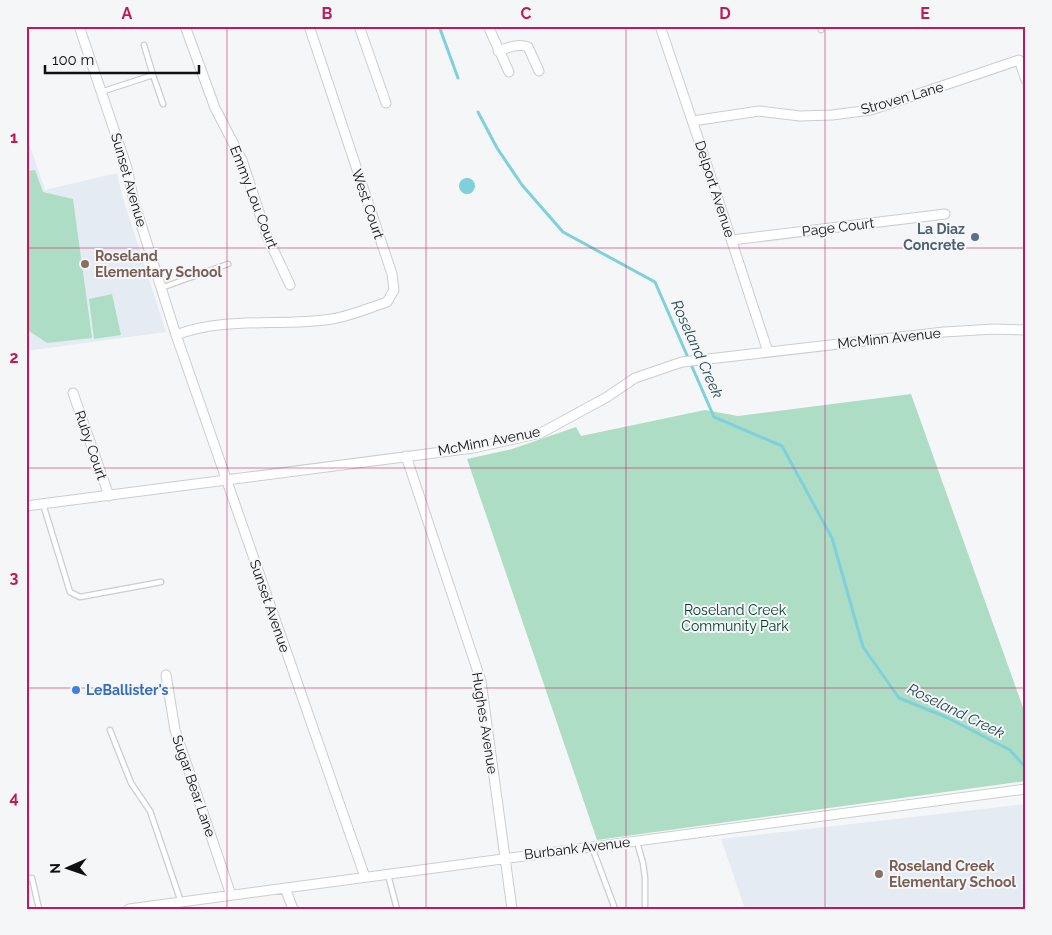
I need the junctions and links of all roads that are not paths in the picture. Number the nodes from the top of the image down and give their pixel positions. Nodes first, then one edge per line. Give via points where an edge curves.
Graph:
1 (79, 26) edge
2 (185, 26) edge
3 (309, 26) edge
4 (359, 26) edge
5 (488, 26) edge
6 (660, 26) edge
7 (144, 45) dead end
8 (498, 51) junction
9 (539, 71) dead end
10 (509, 72) dead end
11 (153, 75) junction
12 (1026, 80) edge
13 (101, 92) junction
14 (386, 103) dead end
15 (163, 104) dead end
16 (693, 120) junction
17 (944, 214) dead end
18 (732, 240) junction
19 (228, 264) dead end
20 (290, 285) dead end
21 (161, 288) junction
22 (1026, 330) edge
23 (176, 335) junction
24 (768, 352) junction
25 (73, 393) dead end
26 (406, 456) junction
27 (226, 479) junction
28 (109, 496) junction
29 (43, 504) junction
30 (26, 506) edge
31 (161, 582) dead end
32 (166, 675) dead end
33 (110, 730) dead end
34 (1026, 789) edge
35 (636, 840) junction
36 (592, 846) junction
37 (504, 858) junction
38 (387, 874) junction
39 (365, 877) junction
40 (26, 879) edge
41 (285, 888) junction
42 (231, 895) junction
43 (180, 902) junction
44 (40, 909) edge
45 (129, 909) edge
46 (293, 909) edge
47 (397, 909) edge
48 (512, 909) edge
49 (615, 909) edge
50 (645, 909) edge

1 - 13 street, Sunset Avenue
2 - 20 street, Emmy Lou Court via 215,108 242,160 267,236
3 - 23 street, West Court via 392,274 394,290 387,302 334,319 224,324
4 - 14 street
5 - 8 street
6 - 16 street, Delport Avenue
7 - 11 lane
8 - 9 street via 516,45 528,47
8 - 10 street
11 - 13 lane
11 - 15 lane
12 - 16 street, Stroven Lane via 1019,60 872,110 800,116 759,111
13 - 21 street, Sunset Avenue via 127,168 134,202
16 - 18 street, Delport Avenue
17 - 18 street, Page Court
18 - 24 street, Delport Avenue
19 - 21 lane
21 - 23 street, Sunset Avenue
22 - 24 street, McMinn Avenue via 944,332
23 - 27 street, Sunset Avenue
24 - 26 street, McMinn Avenue via 682,362 635,378 541,433 473,448
25 - 28 street, Ruby Court
26 - 27 street, McMinn Avenue
26 - 37 street, Hughes Avenue via 481,681
27 - 28 street, McMinn Avenue
27 - 39 street, Sunset Avenue
28 - 29 street, McMinn Avenue
29 - 30 street, McMinn Avenue
29 - 31 lane via 70,592 80,597
32 - 42 street, Sugar Bear Lane via 175,730
33 - 43 lane via 131,783 150,811
34 - 35 street, Burbank Avenue
35 - 36 street, Burbank Avenue
35 - 50 lane via 645,878
36 - 37 street, Burbank Avenue
36 - 49 lane
37 - 38 street, Burbank Avenue
37 - 48 street, Hughes Avenue
38 - 39 street, Burbank Avenue
38 - 47 lane
39 - 41 street, Burbank Avenue
40 - 44 lane via 32,878
41 - 42 street, Burbank Avenue
41 - 46 street
42 - 43 street, Burbank Avenue
43 - 45 street, Burbank Avenue

